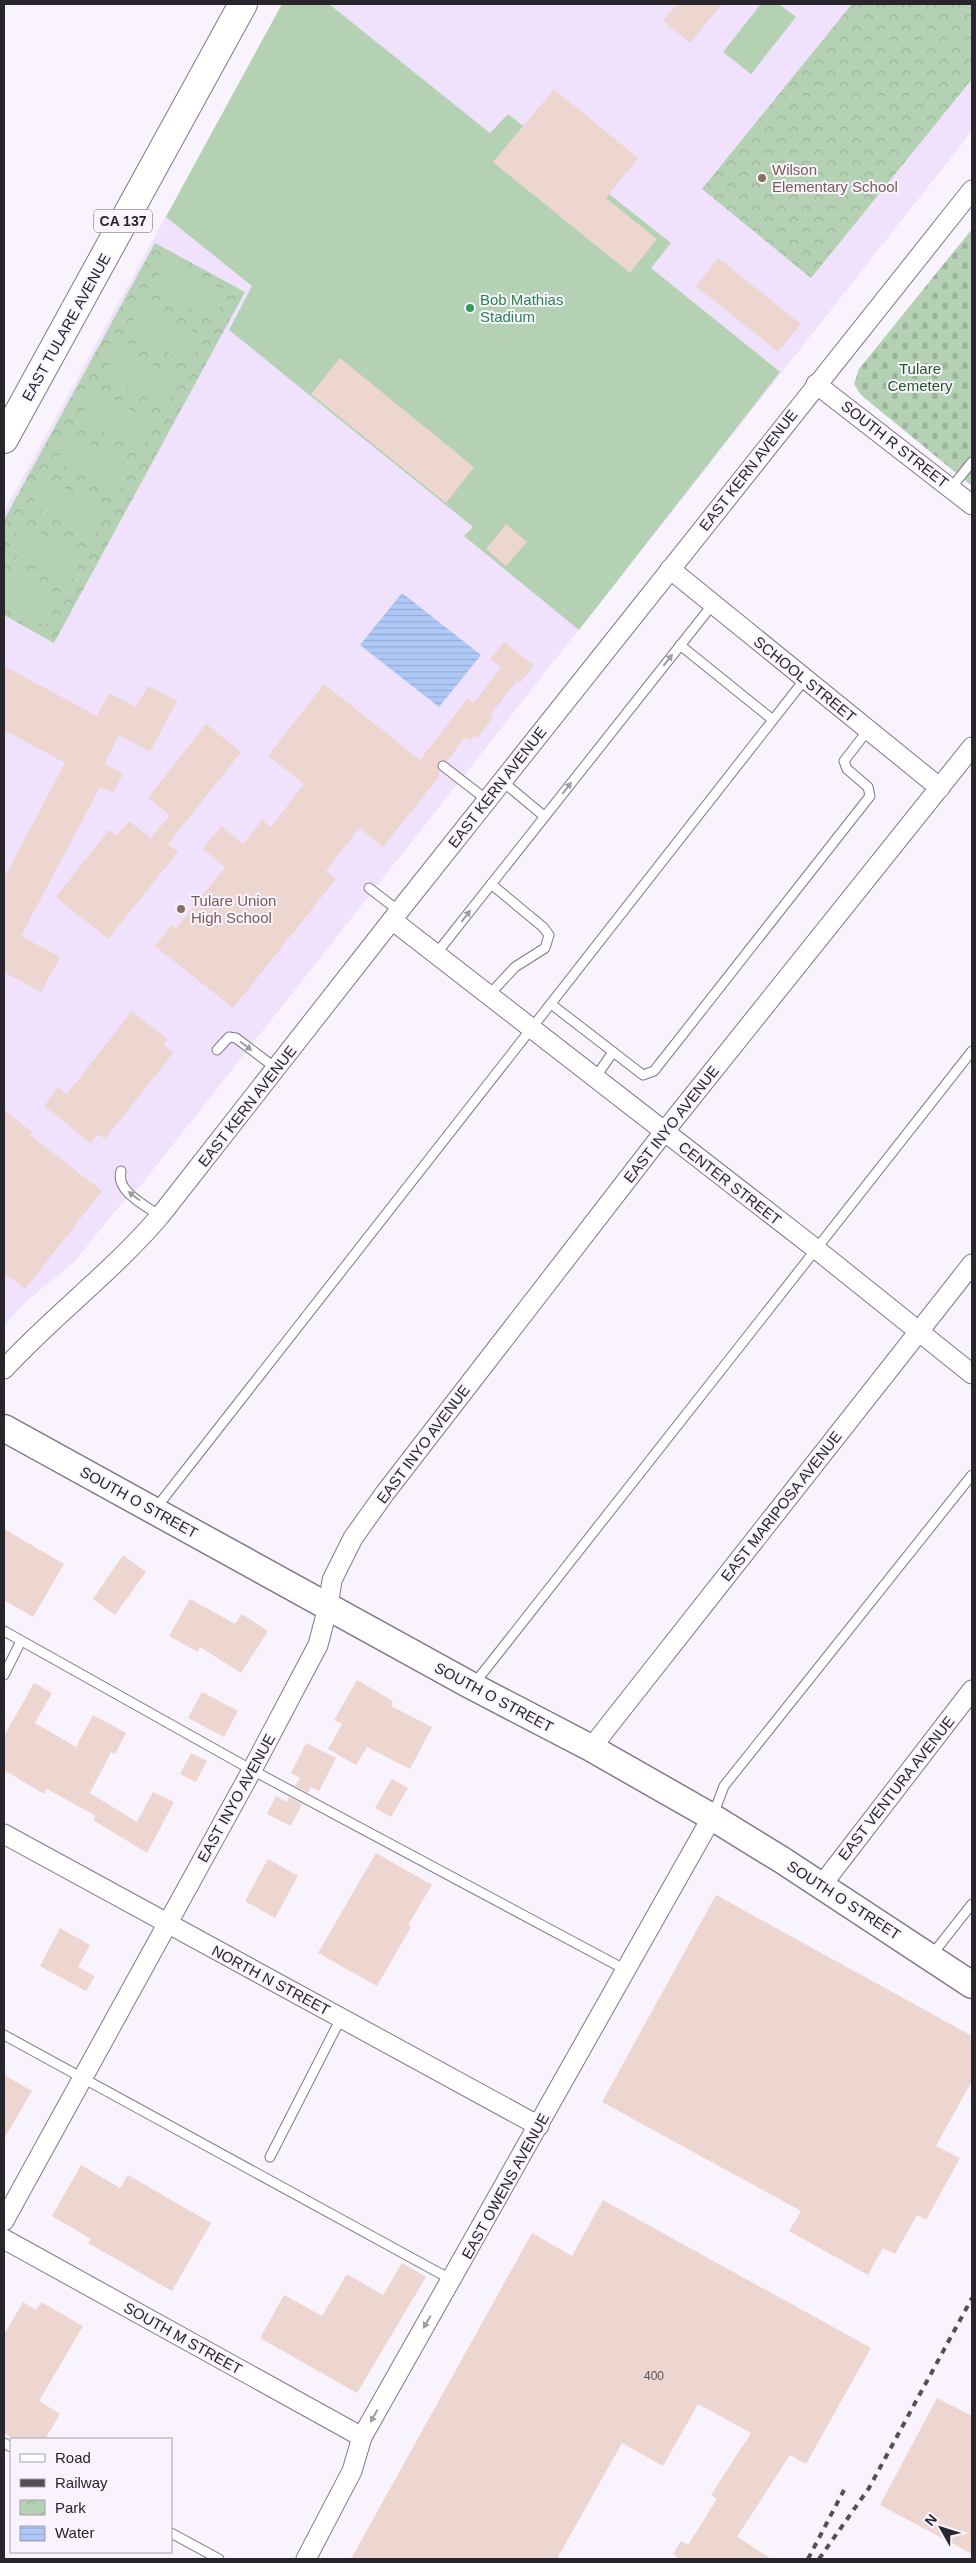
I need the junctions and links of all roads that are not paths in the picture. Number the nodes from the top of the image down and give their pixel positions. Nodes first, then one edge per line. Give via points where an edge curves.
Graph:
1 (243, 4) edge
2 (972, 190) edge
3 (816, 384) junction
4 (4, 439) edge
5 (972, 462) edge
6 (951, 488) junction
7 (972, 505) edge
8 (670, 569) junction
9 (712, 604) junction
10 (680, 645) junction
11 (805, 679) junction
12 (773, 720) junction
13 (868, 730) junction
14 (972, 747) edge
15 (443, 766) dead end
16 (502, 781) junction
17 (940, 788) junction
18 (487, 800) junction
19 (544, 816) junction
20 (491, 884) junction
21 (369, 888) dead end
22 (395, 916) junction
23 (436, 954) junction
24 (489, 995) junction
25 (551, 1004) junction
26 (531, 1028) junction
27 (217, 1050) dead end
28 (972, 1051) edge
29 (613, 1052) junction
30 (277, 1069) junction
31 (594, 1078) junction
32 (664, 1132) junction
33 (121, 1171) dead end
34 (160, 1216) junction
35 (816, 1250) junction
36 (972, 1264) edge
37 (919, 1331) junction
38 (4, 1369) edge
39 (972, 1374) edge
40 (4, 1428) edge
41 (972, 1475) edge
42 (155, 1510) junction
43 (328, 1607) junction
44 (4, 1631) edge
45 (21, 1641) junction
46 (4, 1675) edge
47 (472, 1686) junction
48 (972, 1690) edge
49 (591, 1748) junction
50 (252, 1770) junction
51 (712, 1817) junction
52 (4, 1834) edge
53 (821, 1886) junction
54 (972, 1904) edge
55 (167, 1924) junction
56 (931, 1957) junction
57 (626, 1970) junction
58 (972, 1985) edge
59 (341, 2018) junction
60 (4, 2036) edge
61 (82, 2079) junction
62 (539, 2126) junction
63 (270, 2156) dead end
64 (4, 2221) edge
65 (4, 2239) edge
66 (452, 2280) junction
67 (362, 2437) junction
68 (172, 2534) edge
69 (219, 2559) edge
70 (306, 2559) edge

1 - 4 main road, EAST TULARE AVENUE / CA 137
2 - 3 street, EAST KERN AVENUE
3 - 6 street, SOUTH R STREET
3 - 8 street, EAST KERN AVENUE
5 - 6 lane
6 - 7 street, SOUTH R STREET
8 - 9 street, SCHOOL STREET
8 - 16 street, EAST KERN AVENUE
9 - 10 lane
9 - 11 street, SCHOOL STREET
10 - 12 lane
19 -> 10 lane
11 - 12 lane
11 - 13 street, SCHOOL STREET
12 - 25 lane
13 - 17 street, SCHOOL STREET
13 - 29 lane via 844,761 847,769 868,787 870,796 654,1071 643,1074
14 - 17 street, EAST INYO AVENUE
15 - 18 lane
16 - 18 street, EAST KERN AVENUE
16 - 19 lane
17 - 32 street, EAST INYO AVENUE
18 - 22 street, EAST KERN AVENUE
19 - 20 lane
23 -> 20 lane
20 - 24 lane via 544,927 549,935 545,948 515,967
21 - 22 lane
22 - 23 street, CENTER STREET
22 - 30 street, EAST KERN AVENUE
23 - 24 street, CENTER STREET
24 - 26 street, CENTER STREET
25 - 26 lane
25 - 29 lane
26 - 31 street, CENTER STREET
26 - 42 lane
27 -> 30 lane via 229,1037 236,1038
28 - 35 lane
29 - 31 lane
30 - 34 street, EAST KERN AVENUE
31 - 32 street, CENTER STREET
32 - 35 street, CENTER STREET
32 - 43 street, EAST INYO AVENUE via 359,1530 332,1580
34 -> 33 lane via 121,1187 118,1179
34 - 38 street, EAST KERN AVENUE via 126,1255 32,1339
35 - 37 street, CENTER STREET
35 - 47 lane
36 - 37 street, EAST MARIPOSA AVENUE
37 - 39 street, CENTER STREET
37 - 49 street, EAST MARIPOSA AVENUE
40 - 42 main road, SOUTH O STREET
41 - 51 lane via 724,1786
42 - 43 main road, SOUTH O STREET
43 - 47 main road, SOUTH O STREET
43 - 50 street, EAST INYO AVENUE via 318,1645
44 - 45 lane
45 - 46 lane
45 - 50 lane
47 - 49 main road, SOUTH O STREET
48 - 53 street, EAST VENTURA AVENUE
49 - 51 main road, SOUTH O STREET
50 - 55 street, EAST INYO AVENUE
50 - 57 lane
51 - 53 main road, SOUTH O STREET
51 - 57 street, EAST OWENS AVENUE
52 - 55 street, NORTH N STREET
53 - 56 main road, SOUTH O STREET
54 - 56 lane
55 - 59 street, NORTH N STREET
55 - 61 street, EAST INYO AVENUE
56 - 58 main road, SOUTH O STREET
57 - 62 street, EAST OWENS AVENUE
59 - 62 street, NORTH N STREET
59 - 63 lane
60 - 61 lane
61 - 64 street, EAST INYO AVENUE
61 - 66 lane
62 - 66 street, EAST OWENS AVENUE
65 - 67 street, SOUTH M STREET
66 -> 67 street, EAST OWENS AVENUE
67 - 70 street, EAST OWENS AVENUE via 352,2471
68 - 69 lane

